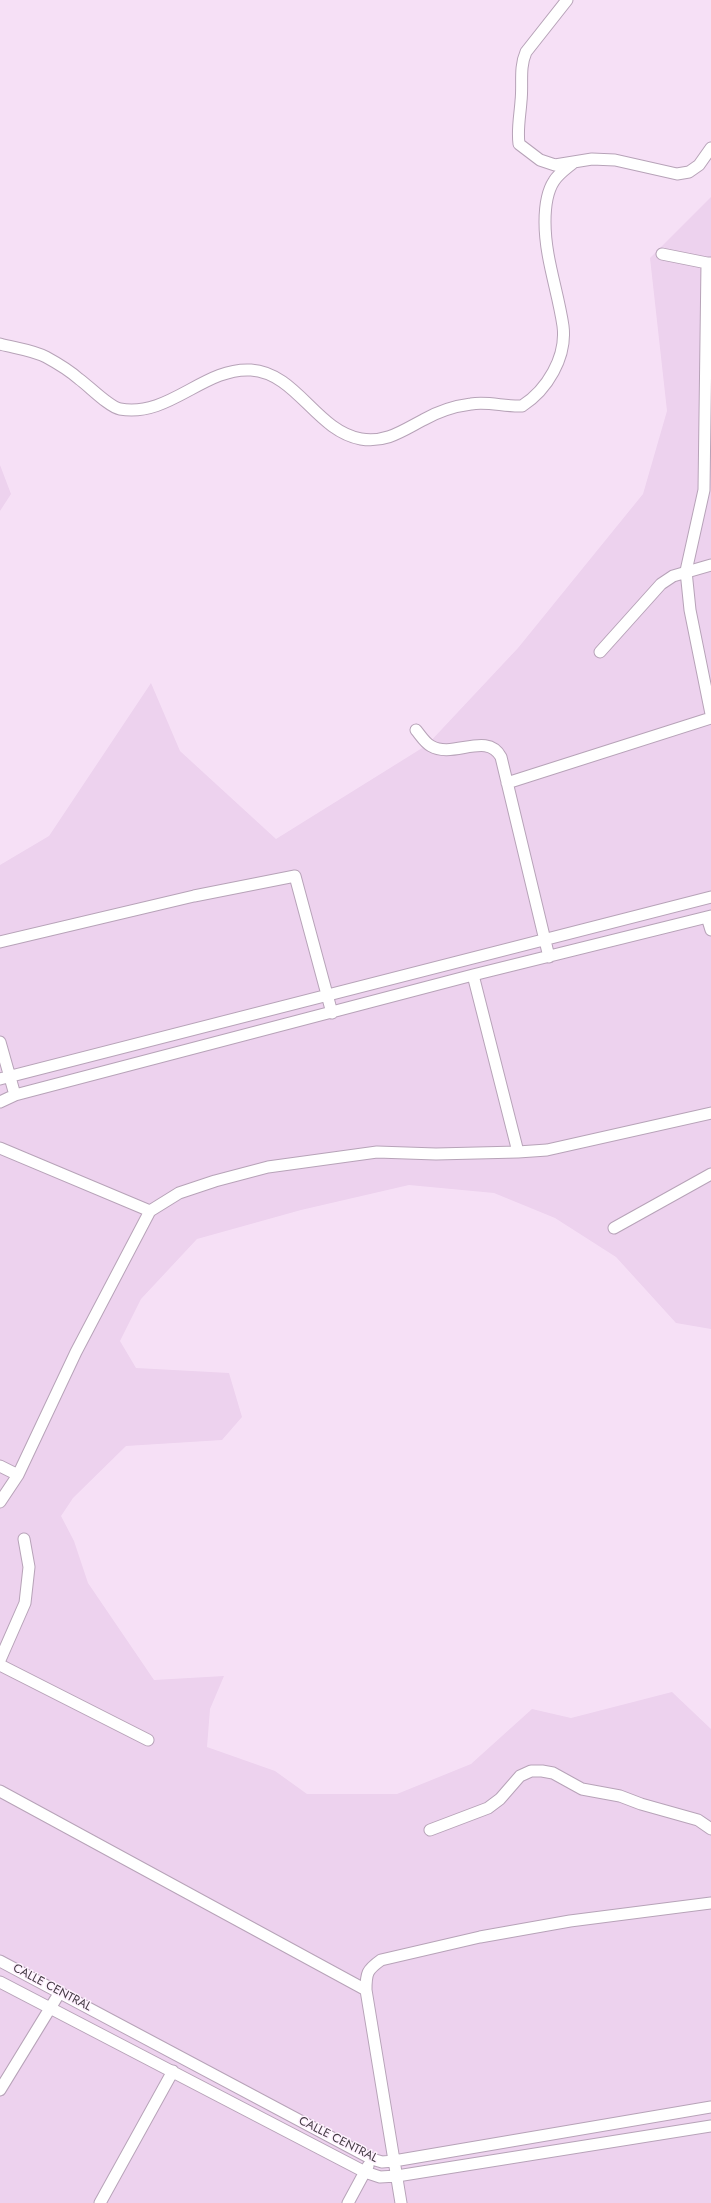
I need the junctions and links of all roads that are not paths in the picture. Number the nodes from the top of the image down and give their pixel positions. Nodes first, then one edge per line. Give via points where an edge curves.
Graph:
1 (567, 0) edge
2 (711, 148) edge
3 (574, 162) junction
4 (662, 254) dead end
5 (709, 263) edge
6 (0, 344) edge
7 (711, 565) edge
8 (686, 571) junction
9 (600, 652) dead end
10 (711, 714) edge
11 (711, 718) edge
12 (416, 730) dead end
13 (507, 783) junction
14 (711, 897) edge
15 (709, 917) edge
16 (711, 930) edge
17 (544, 938) junction
18 (0, 942) edge
19 (549, 957) junction
20 (473, 975) junction
21 (327, 996) junction
22 (332, 1013) junction
23 (0, 1042) edge
24 (5, 1078) edge
25 (15, 1095) junction
26 (0, 1102) edge
27 (711, 1113) edge
28 (0, 1148) edge
29 (518, 1152) junction
30 (711, 1174) edge
31 (150, 1211) junction
32 (614, 1228) dead end
33 (0, 1466) edge
34 (18, 1475) junction
35 (0, 1502) edge
36 (24, 1539) dead end
37 (0, 1660) edge
38 (0, 1665) edge
39 (148, 1740) dead end
40 (0, 1791) edge
41 (711, 1829) edge
42 (430, 1830) dead end
43 (711, 1903) edge
44 (0, 1961) edge
45 (0, 1982) edge
46 (366, 1990) junction
47 (60, 1992) junction
48 (50, 2008) junction
49 (173, 2071) junction
50 (0, 2090) edge
51 (711, 2107) edge
52 (711, 2126) edge
53 (372, 2159) junction
54 (394, 2161) junction
55 (365, 2172) junction
56 (397, 2176) junction
57 (100, 2203) edge
58 (348, 2203) edge
59 (401, 2203) edge

1 - 3 street via 526,52 522,62 517,130 519,144 540,160 555,165
2 - 3 street via 699,165 689,172 677,174 615,160 592,159
3 - 6 street via 554,181 545,203 545,242 563,328 561,349 551,377 541,392 522,406 472,404 424,419 389,438 360,439 347,434 318,415 274,376 252,370 235,370 161,405 138,411 118,409 78,377 46,357
4 - 5 street
5 - 8 street via 704,490
7 - 8 street
8 - 9 street via 662,584
8 - 10 street via 690,610
11 - 13 street
12 - 13 street via 431,746 439,749 492,746 501,757
13 - 17 street
14 - 17 street
15 - 16 street
15 - 19 street
17 - 19 street
17 - 21 street
18 - 21 street via 194,896 295,876
19 - 20 street
20 - 22 street
20 - 29 street
21 - 22 street
21 - 24 street
22 - 25 street
23 - 24 street
24 - 25 street
25 - 26 street
27 - 29 street via 547,1150
28 - 31 street
29 - 31 street via 377,1152 268,1167 179,1193
30 - 32 street
31 - 34 street via 76,1352
33 - 34 street
34 - 35 street
36 - 37 street via 29,1567 25,1603
38 - 39 street
40 - 46 street
41 - 42 street via 698,1820 620,1796 582,1789 553,1773 530,1771 520,1776 500,1799 488,1808
43 - 46 street via 570,1921 480,1937 381,1960 370,1968 366,1977
44 - 47 street, CALLE CENTRAL
45 - 48 street, CALLE CENTRAL
46 - 54 street
47 - 48 street
47 - 53 street, CALLE CENTRAL
48 - 49 street, CALLE CENTRAL
48 - 50 street
49 - 55 street, CALLE CENTRAL
49 - 57 street
51 - 54 street, CALLE CENTRAL
52 - 56 street, CALLE CENTRAL
53 - 54 street, CALLE CENTRAL via 382,2162
53 - 55 street
54 - 56 street
55 - 56 street, CALLE CENTRAL via 380,2177
55 - 58 street
56 - 59 street

